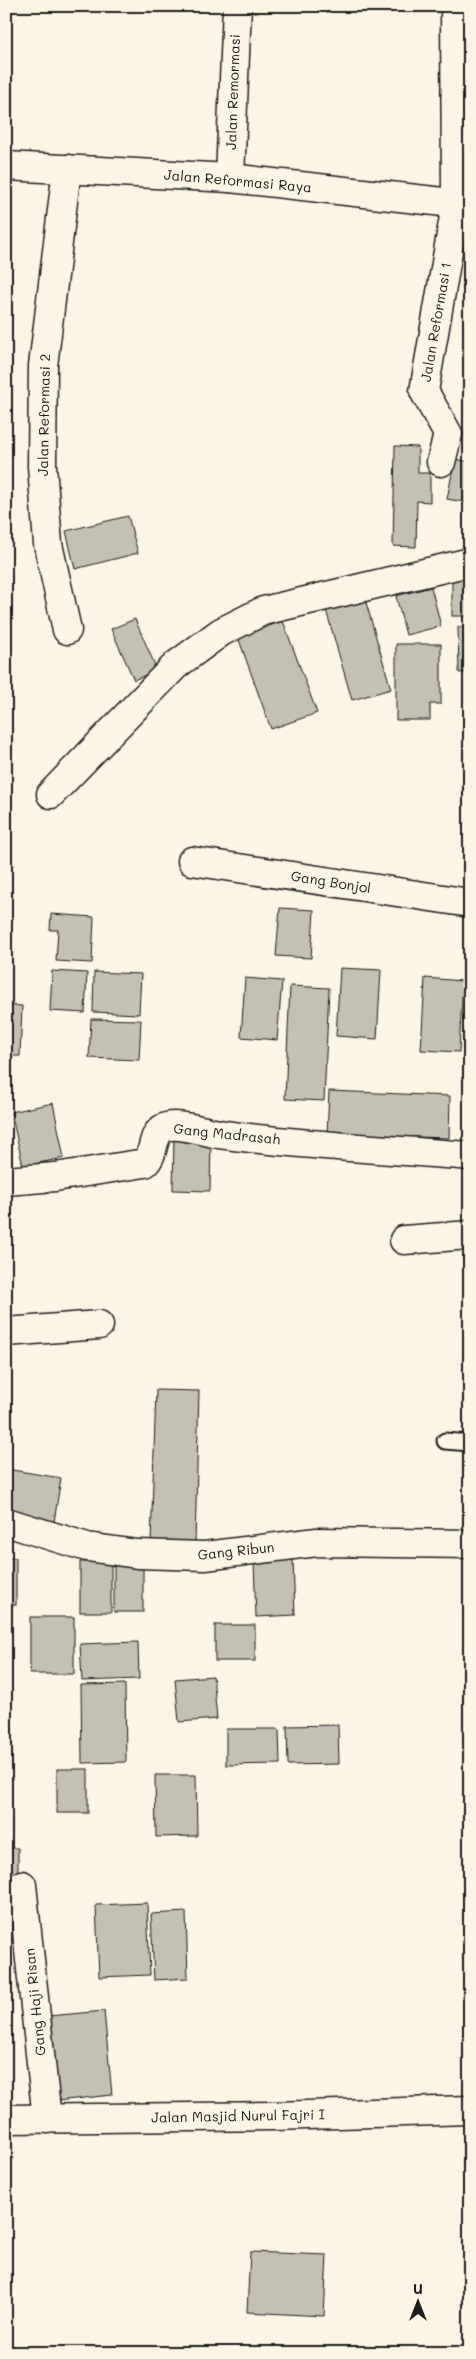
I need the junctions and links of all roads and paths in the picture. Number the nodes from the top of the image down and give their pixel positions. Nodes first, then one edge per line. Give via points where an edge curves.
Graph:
1 (237, 6) edge
2 (455, 6) edge
3 (6, 166) edge
4 (67, 169) junction
5 (230, 178) junction
6 (463, 205) edge
7 (440, 462) dead end
8 (470, 562) edge
9 (67, 630) dead end
10 (51, 794) dead end
11 (192, 860) dead end
12 (470, 902) edge
13 (470, 1156) edge
14 (6, 1181) edge
15 (470, 1235) edge
16 (404, 1240) dead end
17 (99, 1326) dead end
18 (6, 1332) edge
19 (445, 1441) dead end
20 (470, 1443) edge
21 (6, 1522) edge
22 (470, 1544) edge
23 (22, 1885) dead end
24 (470, 2110) edge
25 (6, 2119) edge
26 (47, 2119) junction

1 - 5 street, Jalan Remormasi
2 - 6 street, Jalan Reformasi 1
3 - 4 street, Jalan Reformasi Raya
4 - 5 street, Jalan Reformasi Raya
4 - 9 street, Jalan Reformasi 2 via 43,366 42,466 48,544
5 - 6 street, Jalan Reformasi Raya
6 - 7 street, Jalan Reformasi 1 via 424,391 448,434
8 - 10 street via 263,611 221,632 176,665
11 - 12 street, Gang Bonjol
13 - 14 street, Gang Madrasah via 224,1135 176,1126 159,1132 151,1156 145,1162 55,1177
15 - 16 street
17 - 18 street
19 - 20 lane
21 - 22 street, Gang Ribun via 87,1546 137,1554 205,1556 317,1542
23 - 26 street, Gang Haji Risan
24 - 26 street, Jalan Masjid Nurul Fajri I
25 - 26 street, Jalan Masjid Nurul Fajri I

